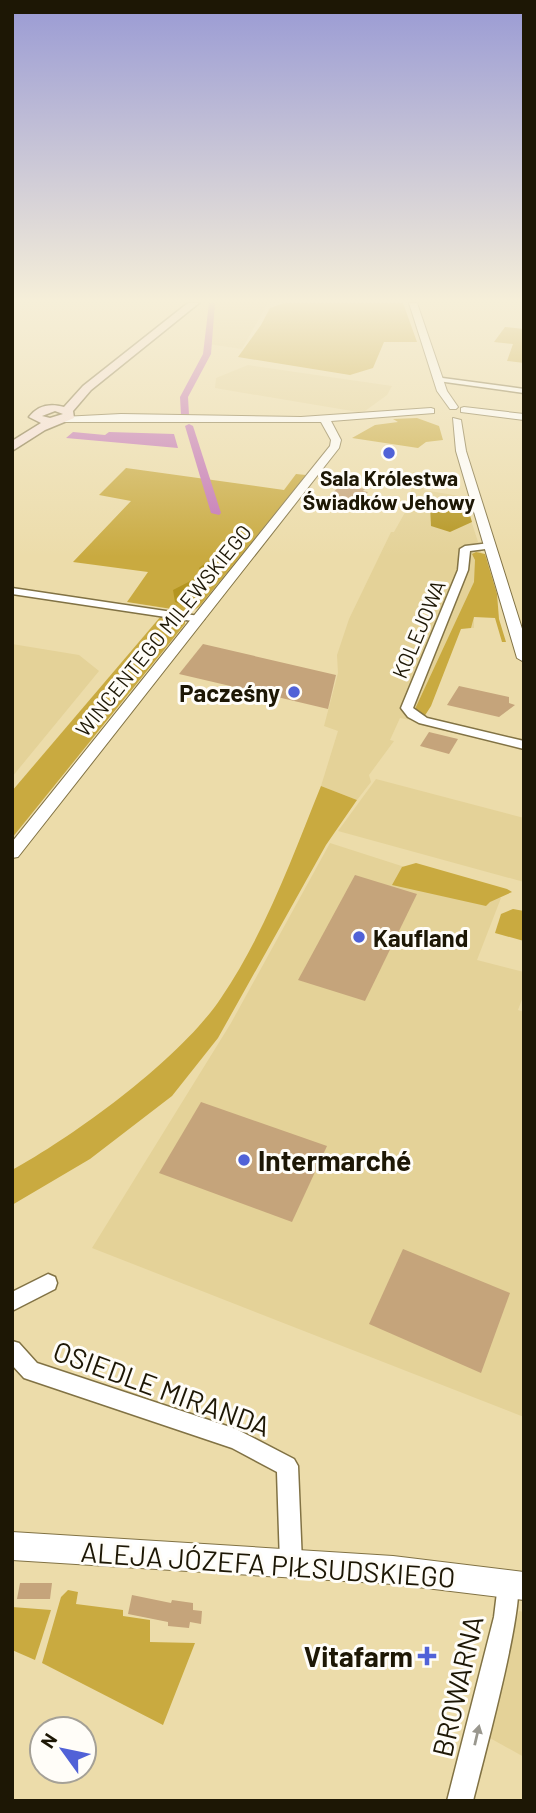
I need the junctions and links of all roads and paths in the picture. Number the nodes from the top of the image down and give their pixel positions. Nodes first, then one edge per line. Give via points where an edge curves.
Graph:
1 (87, 388) joint
2 (441, 388) edge
3 (500, 388) edge
4 (442, 391) junction
5 (524, 391) edge
6 (51, 409) junction
7 (447, 415) junction
8 (64, 416) junction
9 (522, 417) edge
10 (346, 418) junction
11 (37, 419) junction
12 (325, 419) junction
13 (333, 431) junction
14 (25, 437) junction
15 (12, 447) edge
16 (490, 546) junction
17 (92, 590) dead end
18 (12, 591) edge
19 (81, 601) junction
20 (199, 619) junction
21 (522, 645) edge
22 (524, 658) edge
23 (524, 745) edge
24 (12, 853) edge
25 (48, 1283) dead end
26 (12, 1302) edge
27 (12, 1350) edge
28 (12, 1546) edge
29 (291, 1563) junction
30 (517, 1585) edge
31 (460, 1801) edge

1 - 6 main road
1 - 8 main road
2 - 4 street
3 - 5 street
4 - 7 street
4 - 7 street via 453,407
6 - 8 main road
6 - 11 main road via 37,413
7 - 9 street
7 - 10 street
7 - 16 street
8 - 11 main road
8 - 12 street
8 - 14 main road
10 - 12 street
10 - 13 street, WINCENTEGO MILEWSKIEGO via 336,423
11 - 14 main road
12 - 13 street
13 - 20 street, WINCENTEGO MILEWSKIEGO via 335,446
14 - 15 main road
16 - 21 street
16 - 23 street, KOLEJOWA via 464,551 463,570 407,708 423,722
17 - 19 street
18 - 19 street
19 - 20 street
20 - 24 street, WINCENTEGO MILEWSKIEGO
21 - 22 street
25 - 26 street
27 - 29 street, OSIEDLE MIRANDA via 31,1371 236,1439 287,1466
28 - 29 street, ALEJA JÓZEFA PIŁSUDSKIEGO
29 - 30 street, ALEJA JÓZEFA PIŁSUDSKIEGO
31 -> 30 street, BROWARNA

